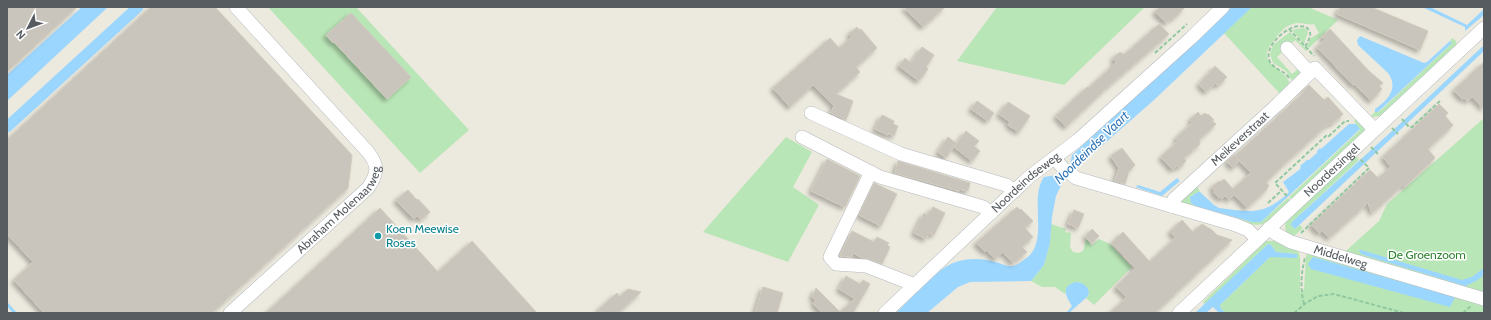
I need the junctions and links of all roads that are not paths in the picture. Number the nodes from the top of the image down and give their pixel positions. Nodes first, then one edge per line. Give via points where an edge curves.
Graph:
1 (236, 7) edge
2 (1223, 7) edge
3 (1484, 28) edge
4 (1287, 48) dead end
5 (1313, 70) junction
6 (811, 113) dead end
7 (1374, 129) junction
8 (802, 137) dead end
9 (1054, 158) junction
10 (871, 172) junction
11 (1015, 191) junction
12 (1171, 206) junction
13 (991, 213) junction
14 (1269, 228) junction
15 (1257, 239) junction
16 (915, 285) junction
17 (1484, 298) edge
18 (230, 313) edge
19 (885, 313) edge
20 (1179, 313) edge

1 - 18 street, Abraham Molenaarweg via 368,152 375,161 377,171 368,188
2 - 9 street, Noordeindseweg via 1078,140
3 - 7 street, Noordersingel
4 - 5 street
5 - 7 street
5 - 12 street, Meikeverstraat via 1174,199
6 - 11 street via 901,154 1006,185
7 - 14 street, Noordersingel
8 - 10 street
9 - 11 street, Noordeindseweg
9 - 12 street via 1076,178
10 - 13 street via 880,177 983,207
10 - 16 street via 830,256 836,264 866,266
11 - 13 street, Noordeindseweg
12 - 15 street via 1243,228
13 - 16 street, Noordeindseweg
14 - 15 street, Noordersingel
14 - 17 street, Middelweg via 1291,242
15 - 20 street, Noordersingel
16 - 19 street, Noordeindseweg

